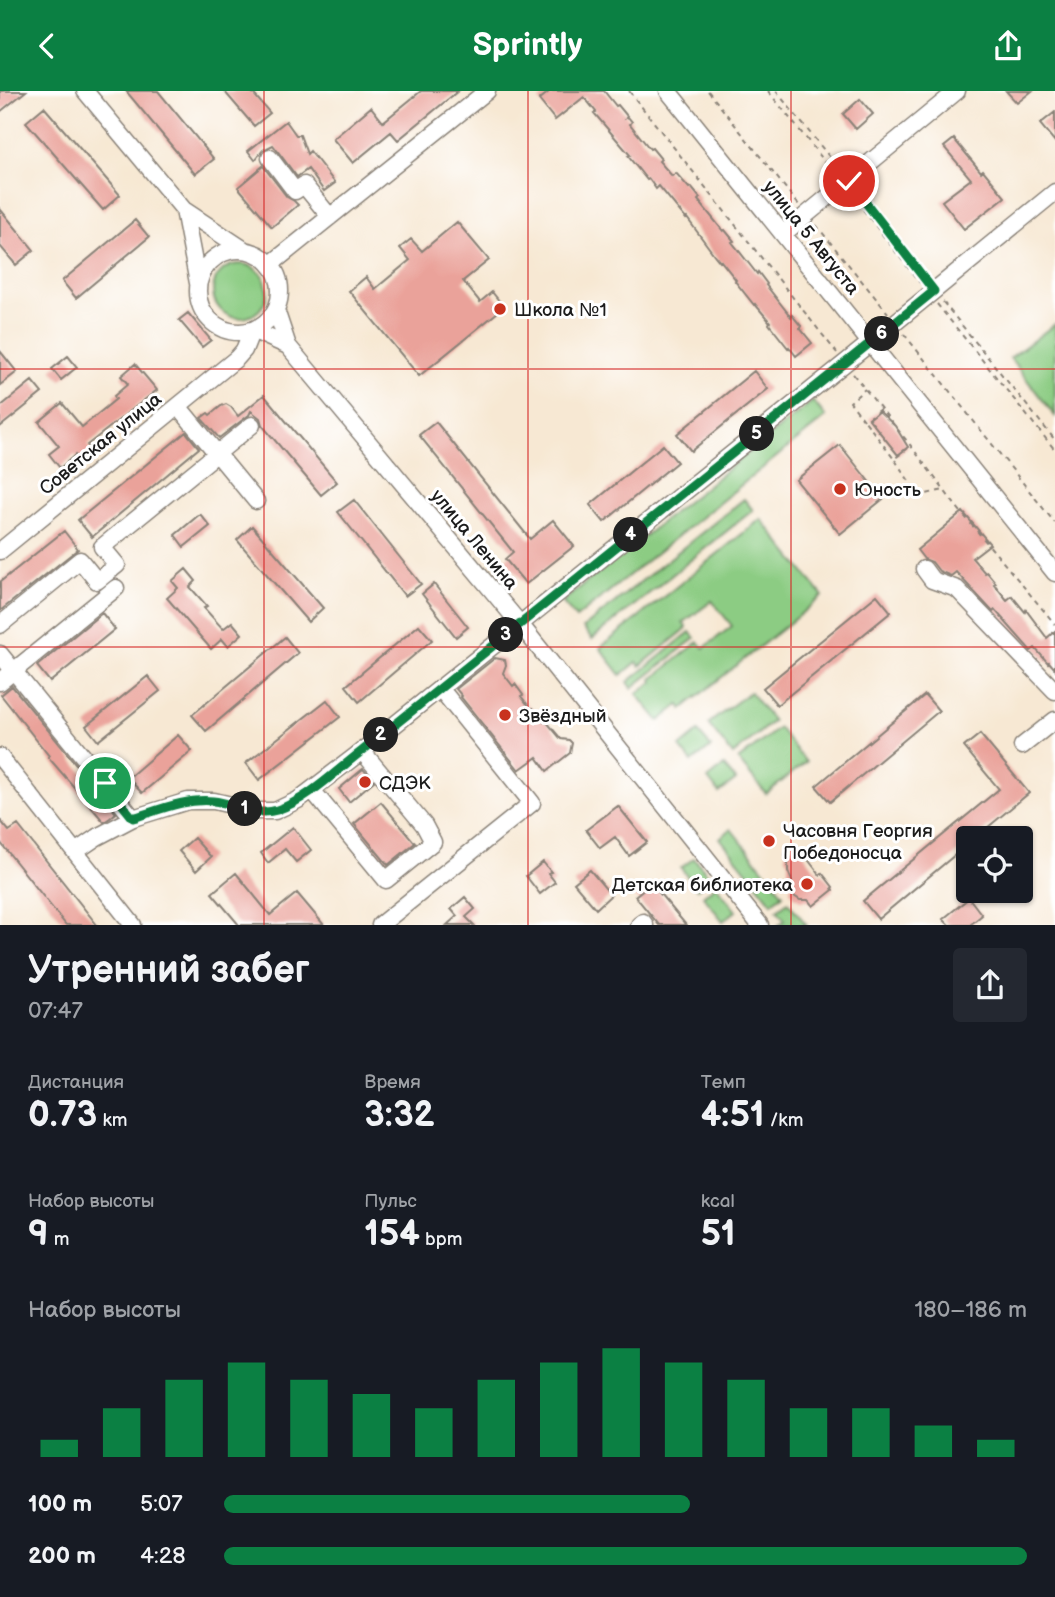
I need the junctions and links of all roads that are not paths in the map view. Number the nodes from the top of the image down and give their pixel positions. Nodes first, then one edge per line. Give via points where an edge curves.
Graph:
1 (85, 91) edge
2 (487, 91) edge
3 (668, 91) edge
4 (957, 91) edge
5 (270, 158) dead end
6 (1055, 192) edge
7 (184, 210) junction
8 (330, 217) junction
9 (783, 235) junction
10 (243, 250) junction
11 (271, 264) junction
12 (198, 286) junction
13 (276, 310) junction
14 (220, 328) junction
15 (252, 330) junction
16 (870, 343) junction
17 (288, 346) junction
18 (226, 367) junction
19 (178, 405) junction
20 (252, 425) dead end
21 (217, 453) junction
22 (256, 501) dead end
23 (0, 551) edge
24 (924, 569) dead end
25 (1055, 573) edge
26 (116, 588) dead end
27 (520, 624) junction
28 (0, 625) edge
29 (0, 654) edge
30 (14, 671) junction
31 (0, 682) edge
32 (440, 688) junction
33 (1055, 691) edge
34 (1055, 720) edge
35 (1022, 746) dead end
36 (362, 751) junction
37 (0, 757) edge
38 (312, 790) junction
39 (133, 818) junction
40 (75, 852) junction
41 (133, 925) edge
42 (380, 925) edge
43 (639, 925) edge
44 (645, 925) edge
45 (761, 925) edge

1 - 7 street
2 - 8 street
3 - 9 street, улица 5 Августа
4 - 9 street
5 - 8 street via 296,191 304,185
6 - 16 street
7 - 10 street
7 - 12 street
8 - 11 street
9 - 16 street, улица 5 Августа
10 - 11 street via 259,254
10 - 12 street via 227,251 213,259
11 - 13 street via 281,294
12 - 14 street via 207,317
13 - 15 street
13 - 17 street
14 - 15 street
14 - 18 street via 230,347
15 - 17 street
15 - 18 street, Советская улица via 244,350
16 - 25 street, улица 5 Августа
16 - 27 street
17 - 27 street, улица Ленина
18 - 19 street, Советская улица
19 - 21 street
19 - 23 street, Советская улица
20 - 21 street
21 - 22 street
21 - 28 street via 102,547 117,565 97,581 80,560
24 - 33 street via 932,579 957,589
26 - 30 street
27 - 32 street
27 - 45 street, улица Ленина
29 - 30 street
30 - 31 street
30 - 39 street
32 - 36 street
32 - 42 street via 532,803
34 - 35 street
36 - 38 street
36 - 38 street via 433,842 386,880
37 - 40 street
38 - 39 street via 275,811 188,801
39 - 40 street
40 - 41 street
43 - 44 street

